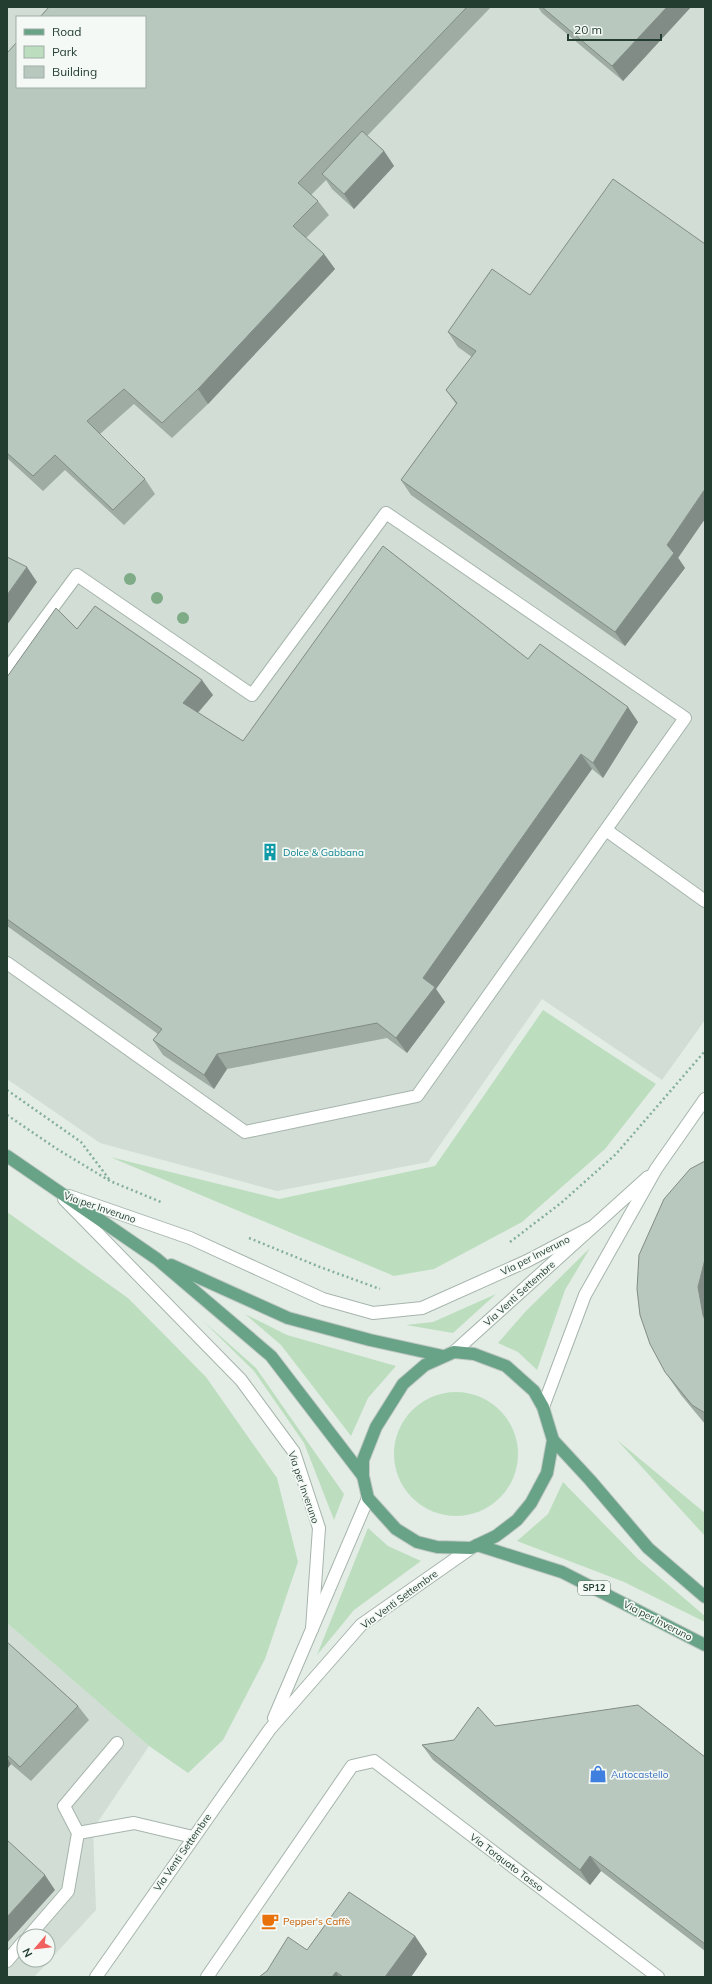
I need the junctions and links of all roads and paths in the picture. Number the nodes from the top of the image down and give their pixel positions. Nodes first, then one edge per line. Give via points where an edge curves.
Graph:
1 (7, 669) edge
2 (606, 830) junction
3 (705, 901) edge
4 (7, 963) edge
5 (705, 1051) edge
6 (7, 1090) edge
7 (705, 1098) edge
8 (7, 1115) edge
9 (7, 1156) edge
10 (656, 1169) junction
11 (110, 1181) junction
12 (58, 1192) junction
13 (168, 1205) dead end
14 (590, 1228) junction
15 (248, 1238) dead end
16 (507, 1245) dead end
17 (157, 1259) junction
18 (382, 1289) dead end
19 (449, 1354) junction
20 (543, 1407) junction
21 (553, 1440) junction
22 (363, 1476) junction
23 (368, 1498) junction
24 (474, 1546) junction
25 (705, 1597) edge
26 (312, 1630) junction
27 (705, 1644) edge
28 (270, 1729) junction
29 (117, 1743) dead end
30 (78, 1832) junction
31 (193, 1837) junction
32 (36, 1928) edge
33 (16, 1950) edge
34 (7, 1961) edge
35 (96, 1977) edge
36 (207, 1977) edge
37 (658, 1977) edge

1 - 2 street via 77,574 252,695 386,513 684,718
2 - 3 street
2 - 4 street via 417,1096 245,1132
5 - 16 path via 616,1154 561,1203
6 - 11 path via 81,1142
7 - 10 street, Via Venti Settembre
8 - 11 path
9 - 12 main road
10 - 14 street, Via Venti Settembre
10 - 20 street, Via Venti Settembre via 585,1295
11 - 13 path
12 - 14 street, Via per Inveruno via 190,1238 323,1299 372,1313 422,1308 526,1261
12 - 17 main road
12 - 26 street, Via per Inveruno via 241,1380 294,1452 319,1528
14 - 19 street, Via Venti Settembre
15 - 18 path
17 - 19 main road via 288,1318 370,1340
17 - 22 main road via 271,1356
19 - 20 main road via 474,1354 506,1366 534,1392
19 - 22 main road via 425,1365 403,1384 376,1427 363,1460
20 - 21 main road
21 - 24 main road via 547,1473 531,1504 517,1520 496,1536
21 - 25 main road via 648,1548
22 - 23 main road
23 - 24 main road via 396,1529 417,1542 437,1547
23 - 26 street, Via Venti Settembre
24 - 27 main road, Via per Inveruno / SP12 via 562,1572
24 - 28 street, Via Venti Settembre via 361,1624
26 - 28 street, Via Venti Settembre
28 - 31 street, Via Venti Settembre
29 - 30 street via 64,1806
30 - 31 street via 134,1823
30 - 32 street via 68,1891
31 - 35 street, Via Venti Settembre
33 - 34 street
36 - 37 street, Via Torquato Tasso via 352,1766 374,1761

